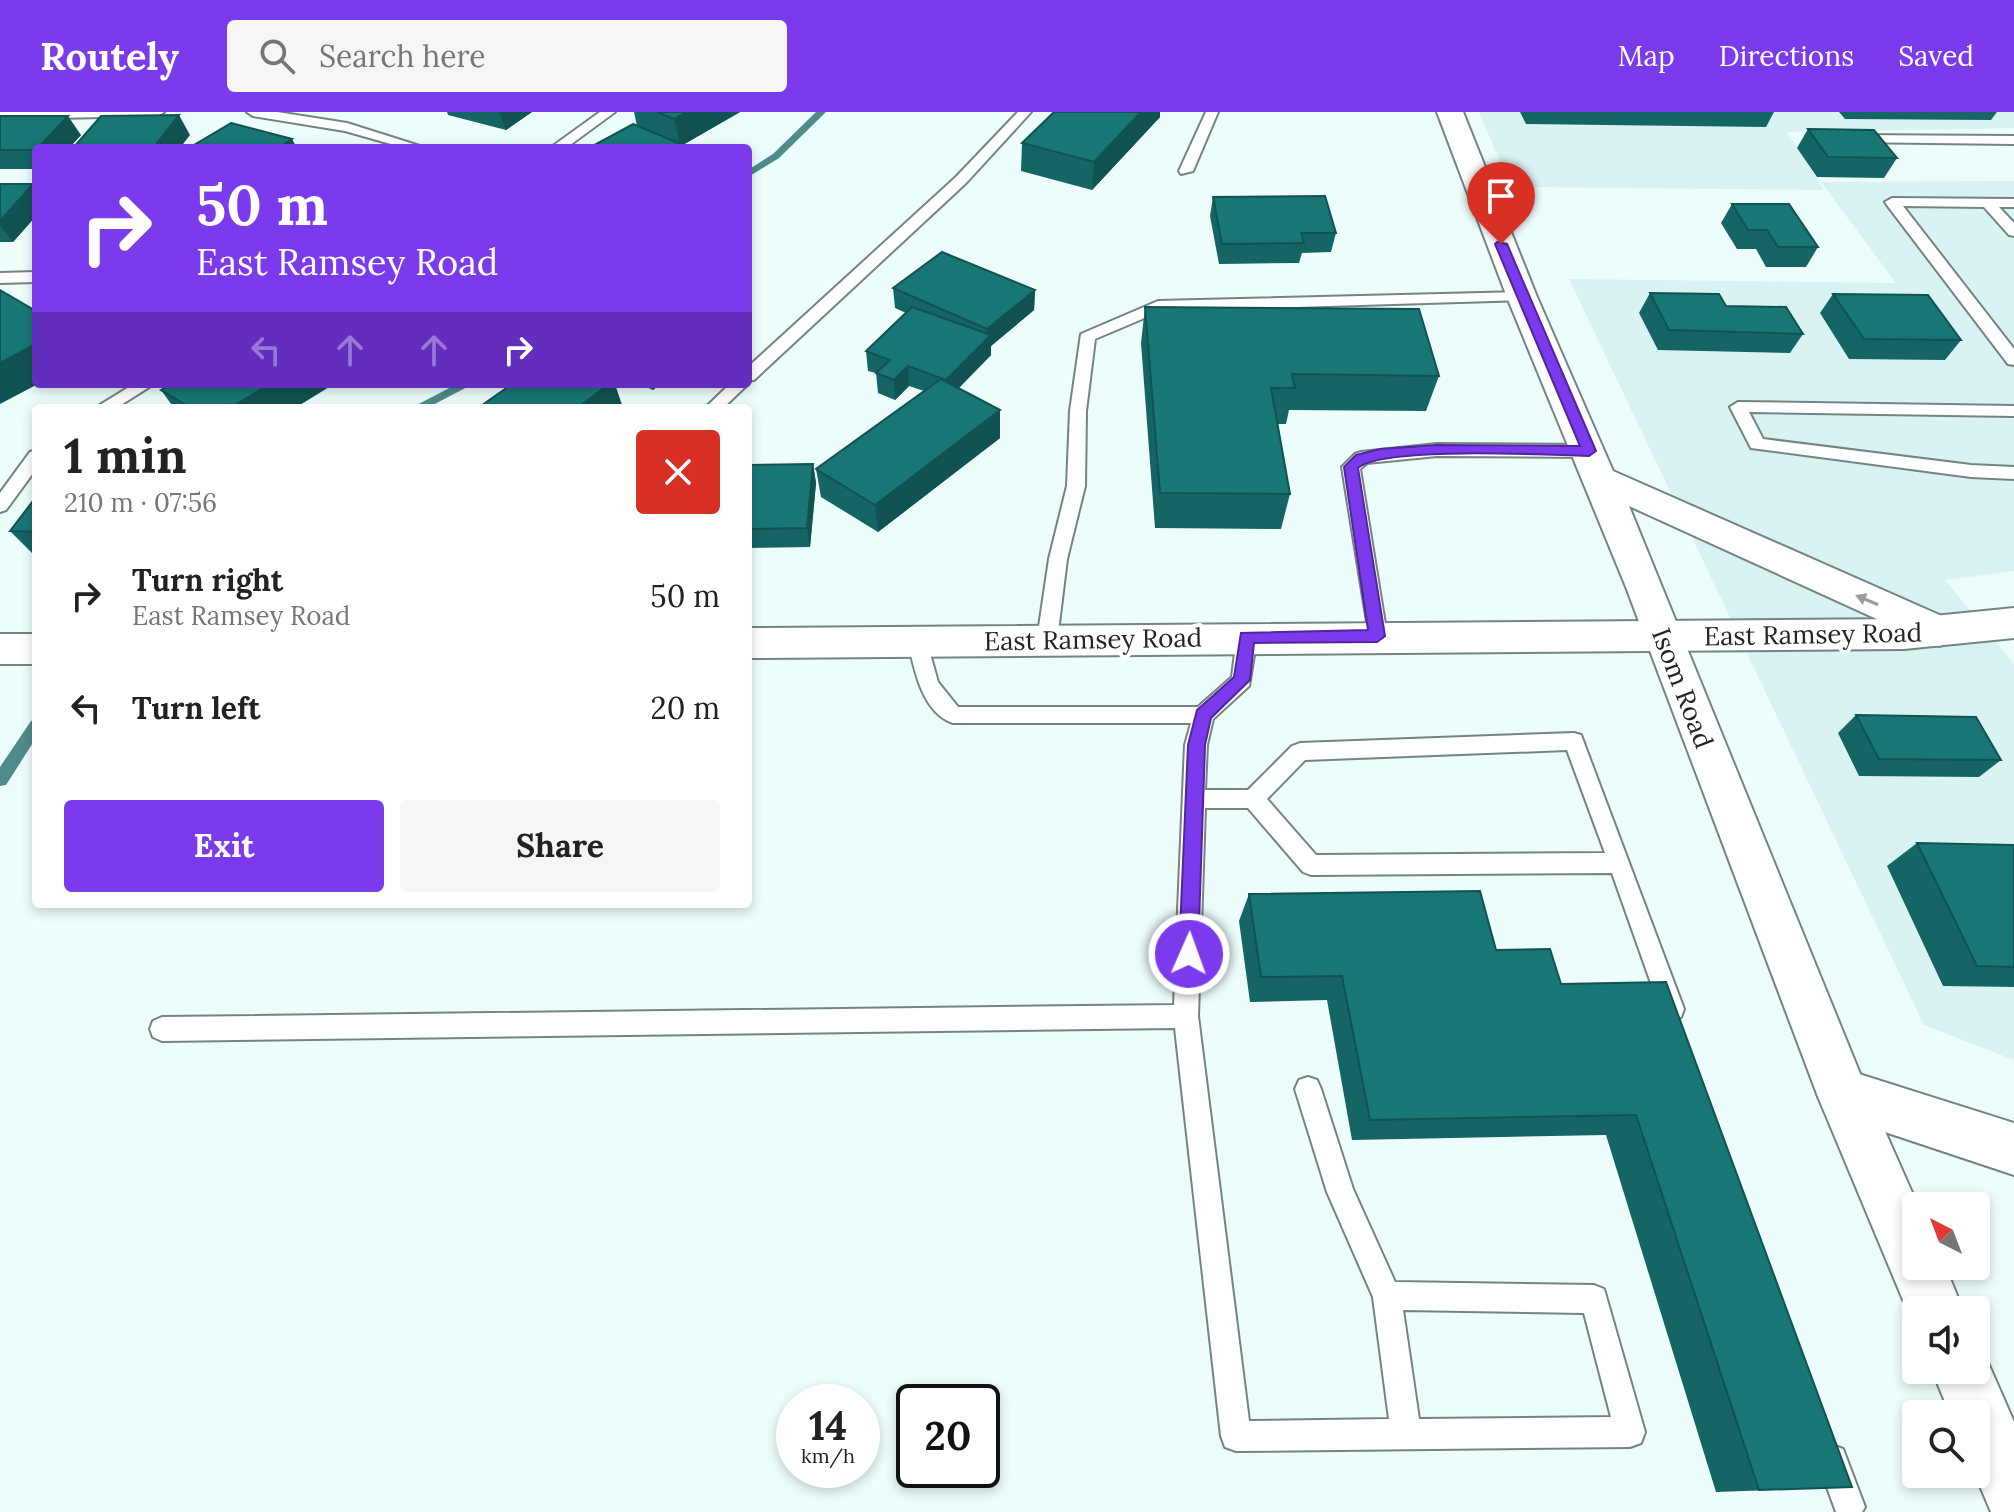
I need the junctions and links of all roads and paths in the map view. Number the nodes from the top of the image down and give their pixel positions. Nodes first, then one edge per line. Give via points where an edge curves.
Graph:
1 (158, 112) edge
2 (253, 112) edge
3 (609, 112) edge
4 (1025, 112) edge
5 (1212, 112) edge
6 (1434, 112) edge
7 (1450, 112) edge
8 (0, 115) edge
9 (1831, 139) edge
10 (2014, 140) edge
11 (405, 144) edge
12 (563, 144) edge
13 (1186, 171) dead end
14 (1988, 203) junction
15 (2014, 203) edge
16 (2014, 232) edge
17 (32, 277) edge
18 (0, 278) edge
19 (1522, 297) junction
20 (2014, 360) edge
21 (752, 372) edge
22 (139, 388) edge
23 (736, 388) edge
24 (110, 404) edge
25 (718, 404) edge
26 (2014, 411) edge
27 (32, 462) edge
28 (1595, 466) junction
29 (2014, 473) edge
30 (0, 506) edge
31 (2014, 623) edge
32 (1939, 631) junction
33 (1377, 636) junction
34 (1247, 637) junction
35 (1662, 638) junction
36 (1047, 640) junction
37 (918, 641) junction
38 (752, 643) edge
39 (0, 649) edge
40 (32, 649) edge
41 (1203, 715) junction
42 (1194, 799) junction
43 (1253, 799) junction
44 (1620, 863) junction
45 (1186, 1016) junction
46 (1679, 1028) edge
47 (162, 1029) dead end
48 (1308, 1089) dead end
49 (1843, 1094) junction
50 (2014, 1149) edge
51 (1902, 1233) edge
52 (1387, 1296) junction
53 (1967, 1384) edge
54 (1822, 1432) edge
55 (1406, 1434) junction
56 (2014, 1493) edge
57 (1849, 1507) edge

1 - 8 lane
2 - 11 lane via 347,127
3 - 12 lane
4 - 21 lane via 961,180
5 - 13 lane
6 - 7 lane
7 - 19 street, Isom Road
9 - 10 lane
14 - 15 lane
14 - 16 lane
14 - 20 lane via 1892,202
17 - 18 lane
19 - 28 street, Isom Road
19 - 36 lane via 1158,306 1087,337 1076,486 1058,559
22 - 24 lane
23 - 25 lane
26 - 29 lane via 1738,407 1757,444
27 - 30 lane
32 -> 28 street
28 - 33 lane via 1437,450 1361,458 1351,467
28 - 35 street, Isom Road
31 - 32 street, East Ramsey Road
32 - 35 street, East Ramsey Road
33 - 34 street, East Ramsey Road
33 - 35 street, East Ramsey Road
34 - 36 street, East Ramsey Road
34 - 41 lane via 1242,680
35 - 49 street, Isom Road
36 - 37 street, East Ramsey Road
37 - 38 street, East Ramsey Road
37 - 41 lane via 928,685 953,715
39 - 40 street
41 - 42 lane
42 - 43 lane
42 - 45 lane
43 - 44 lane via 1311,865
43 - 44 lane via 1300,752 1574,741
44 - 46 lane
45 - 47 lane
45 - 55 lane via 1236,1436
48 - 52 lane via 1340,1192
49 - 50 street
49 - 51 street, Isom Road
52 - 55 lane
52 - 55 lane via 1594,1299 1630,1432
53 - 56 street
54 - 57 lane

